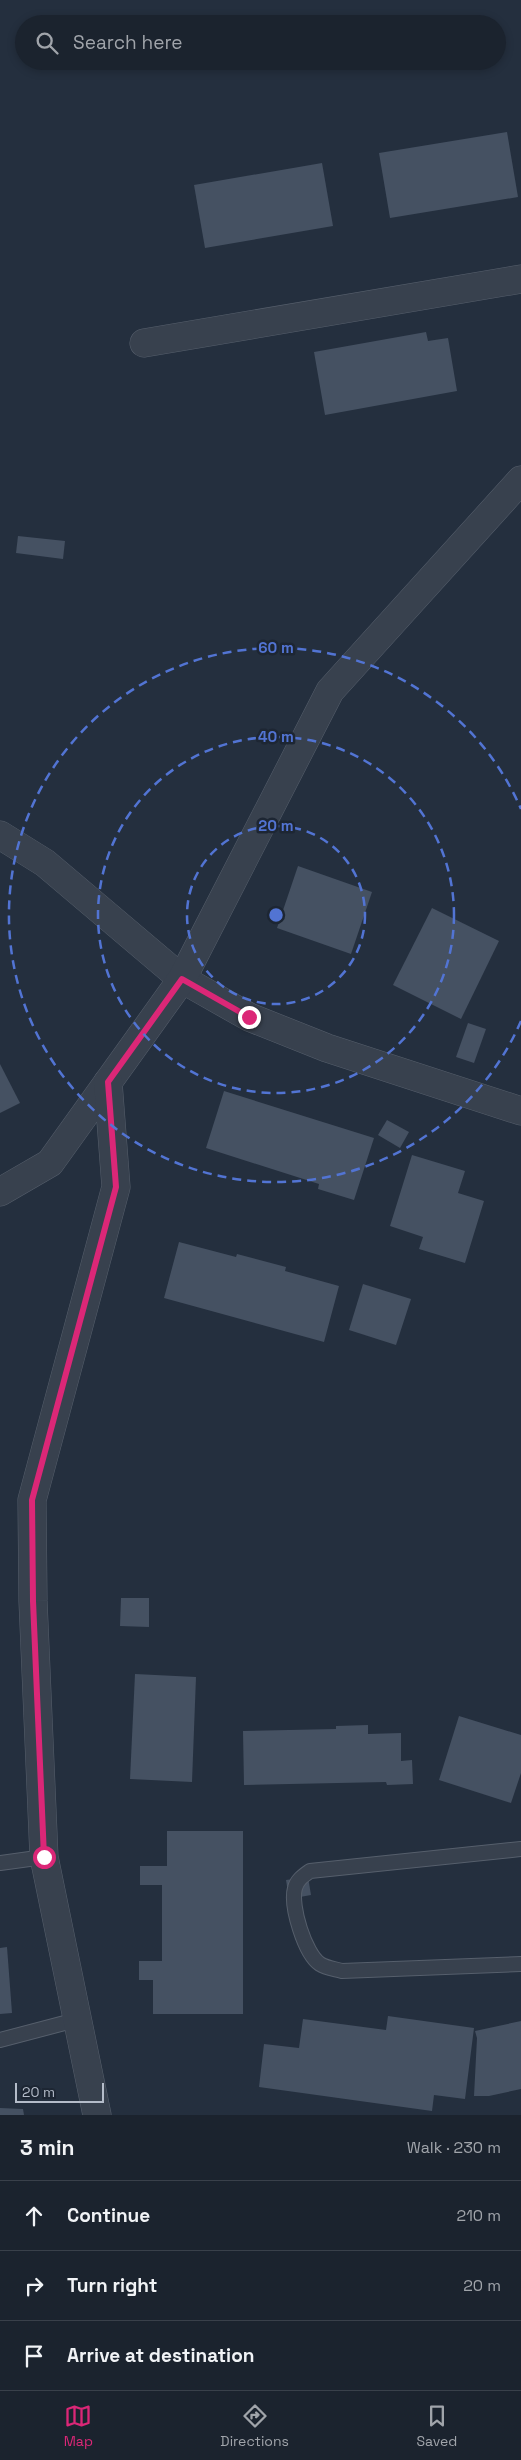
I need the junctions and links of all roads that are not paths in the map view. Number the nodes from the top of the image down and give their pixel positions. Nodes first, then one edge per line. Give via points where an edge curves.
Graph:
1 (521, 279) edge
2 (144, 343) dead end
3 (521, 480) edge
4 (0, 834) edge
5 (182, 979) junction
6 (108, 1082) junction
7 (521, 1111) edge
8 (0, 1192) edge
9 (521, 1850) edge
10 (44, 1857) junction
11 (0, 1863) edge
12 (521, 1964) edge
13 (76, 2020) junction
14 (0, 2040) edge
15 (97, 2115) edge

1 - 2 street
3 - 5 street via 330,691
4 - 5 street via 45,863
5 - 6 street
5 - 7 street via 249,1017 327,1048
6 - 8 street via 50,1163
6 - 10 street via 116,1187 32,1500
9 - 12 lane via 310,1871 299,1879 294,1888 294,1909 310,1955 321,1965 342,1971
10 - 11 lane
10 - 13 street
13 - 14 lane
13 - 15 street

